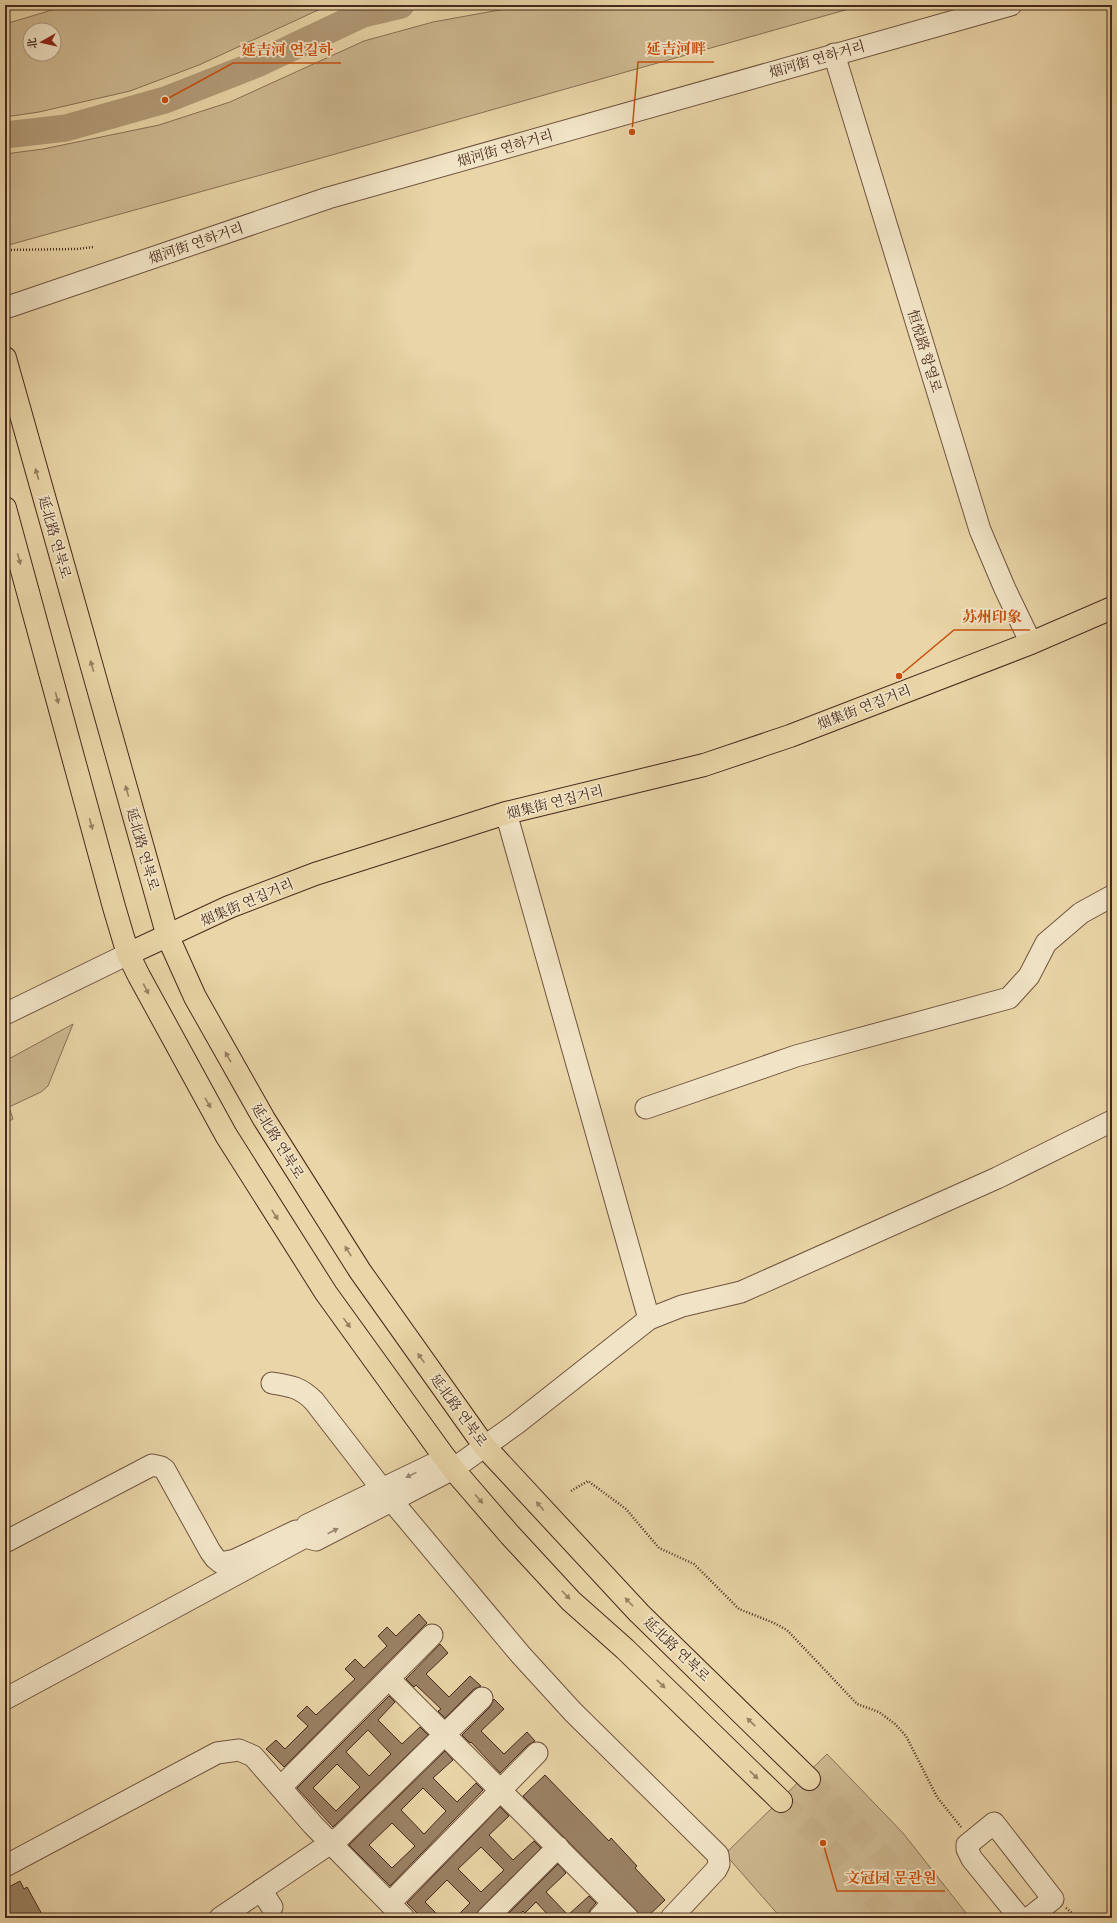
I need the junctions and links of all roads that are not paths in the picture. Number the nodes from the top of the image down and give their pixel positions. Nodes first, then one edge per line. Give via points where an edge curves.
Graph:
1 (1011, 5) edge
2 (834, 54) junction
3 (5, 308) edge
4 (5, 358) edge
5 (5, 508) edge
6 (1112, 608) edge
7 (1031, 643) junction
8 (506, 813) junction
9 (1112, 896) edge
10 (168, 936) junction
11 (128, 954) junction
12 (5, 1014) edge
13 (646, 1108) dead end
14 (1112, 1121) edge
15 (649, 1319) junction
16 (272, 1383) dead end
17 (484, 1447) junction
18 (450, 1464) junction
19 (387, 1495) junction
20 (304, 1537) junction
21 (5, 1542) edge
22 (432, 1635) dead end
23 (389, 1679) junction
24 (482, 1698) dead end
25 (5, 1699) edge
26 (445, 1734) junction
27 (537, 1753) dead end
28 (809, 1779) tunnel mouth
29 (281, 1787) junction
30 (501, 1790) junction
31 (781, 1801) tunnel mouth
32 (330, 1842) junction
33 (558, 1847) junction
34 (5, 1866) edge
35 (261, 1890) junction
36 (390, 1903) junction
37 (613, 1903) junction
38 (272, 1907) dead end
39 (220, 1918) edge
40 (404, 1918) edge
41 (487, 1918) edge
42 (599, 1918) edge
43 (628, 1918) edge
44 (670, 1918) edge
45 (1020, 1918) edge
46 (1029, 1918) edge

1 - 2 street, 烟河街 연하거리
2 - 3 street, 烟河街 연하거리 via 328,198
2 - 7 street, 恒悦路 항열로 via 980,530
10 -> 4 main road, 延北路 연북로
5 -> 11 main road
6 - 7 main road, 烟集街 연집거리
7 - 8 main road, 烟集街 연집거리 via 790,736 704,765
8 - 10 main road, 烟集街 연집거리 via 315,874 229,907
8 - 15 street
9 - 13 street via 1081,913 1046,943 1028,976 1009,998 796,1056
10 - 11 main road, 烟集街 연집거리
17 -> 10 main road, 延北路 연북로 via 360,1271 264,1119 195,997
11 - 12 street, 烟集街 연집거리
11 -> 18 main road via 200,1089 260,1192 338,1311
14 - 15 street via 997,1178 741,1292 682,1306
15 - 17 street
16 - 19 street via 305,1392
17 - 18 street
28 -> 17 main road, 延北路 연북로 via 640,1613
18 - 19 street
18 -> 31 main road via 510,1535 571,1600
19 - 20 street via 307,1525
19 - 44 street via 520,1654 573,1712 718,1855 719,1864 716,1870
20 - 21 street via 296,1531 235,1560 220,1563 210,1551 165,1470 152,1465
20 - 25 street
22 - 23 street
23 - 26 street
23 - 29 street
24 - 26 street
26 - 30 street
26 - 32 street via 341,1836
27 - 30 street
29 - 32 street
29 - 34 street via 253,1756 246,1752 232,1750 217,1753
30 - 33 street
30 - 36 street
32 - 35 street
32 - 36 street
33 - 37 street
33 - 41 street
35 - 38 street
35 - 39 street
36 - 40 street
37 - 42 street
37 - 43 street
45 - 46 street via 972,1859 967,1849 968,1845 994,1823 1053,1899

